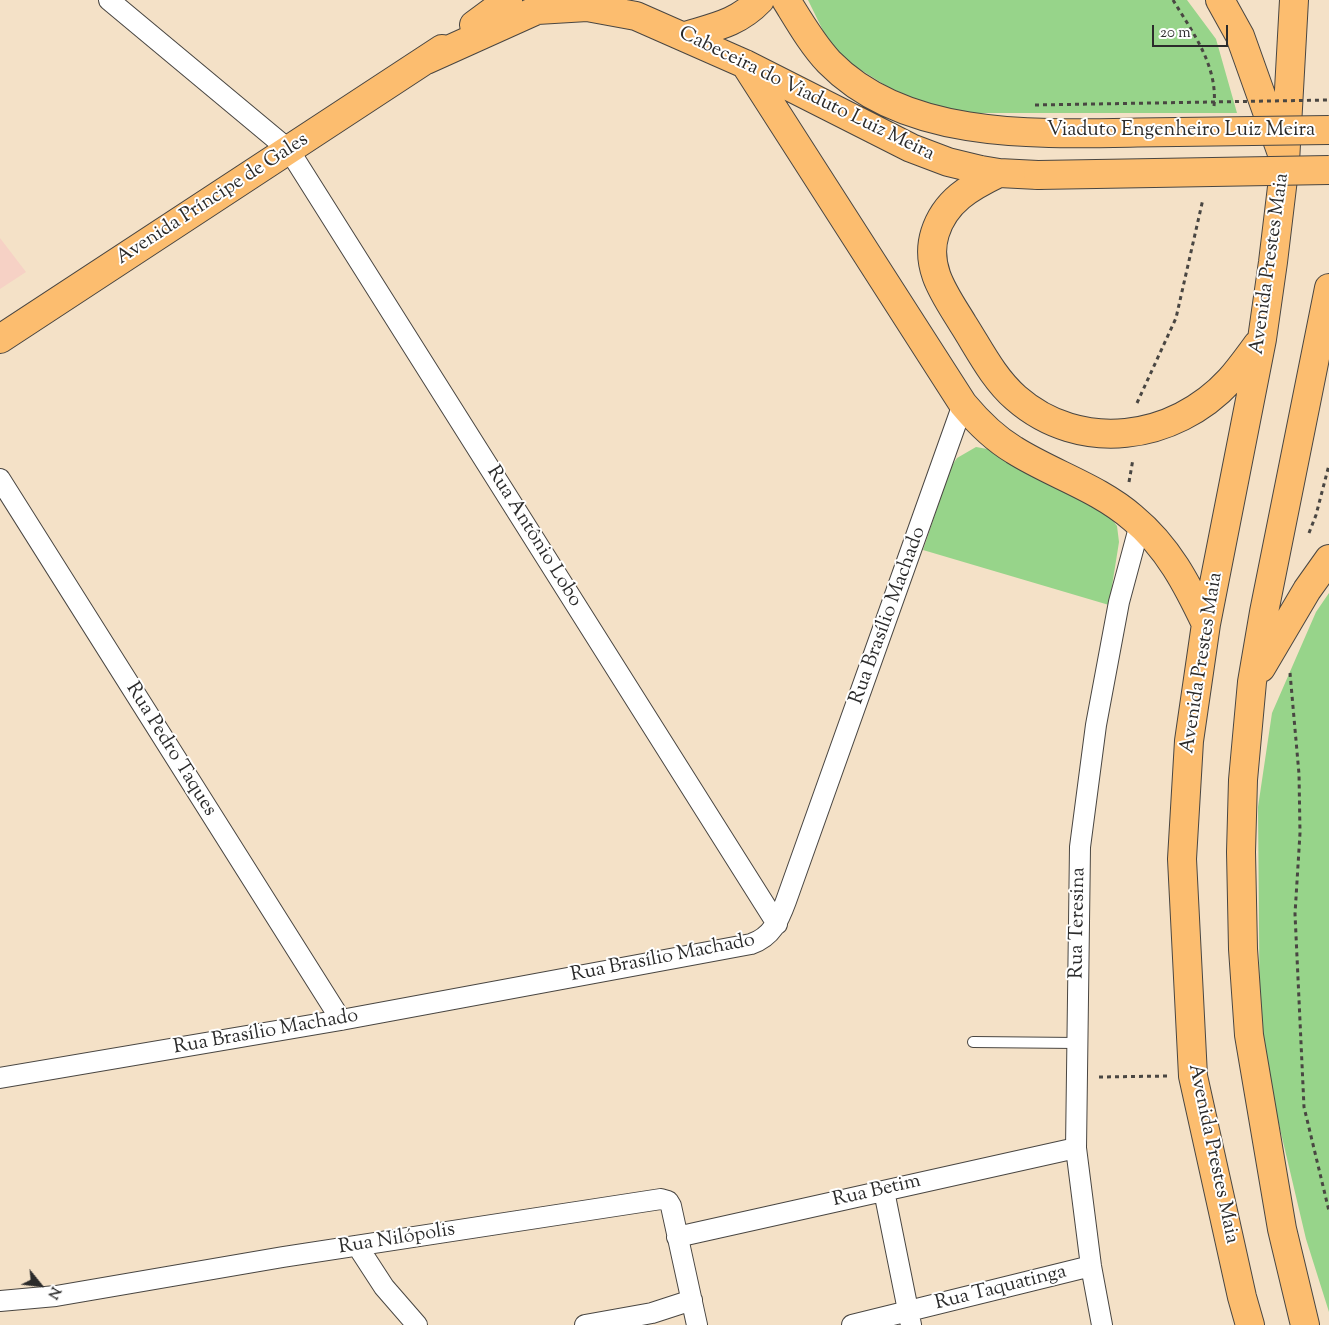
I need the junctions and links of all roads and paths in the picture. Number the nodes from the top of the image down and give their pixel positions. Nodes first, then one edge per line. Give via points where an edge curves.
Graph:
1 (109, 0) edge
2 (508, 0) edge
3 (760, 0) edge
4 (786, 0) edge
5 (1173, 0) edge
6 (1220, 0) edge
7 (1294, 0) edge
8 (635, 8) edge
9 (685, 36) junction
10 (426, 60) junction
11 (745, 64) junction
12 (1329, 100) edge
13 (1035, 105) dead end
14 (1213, 109) dead end
15 (1329, 130) edge
16 (1032, 133) joint
17 (289, 150) junction
18 (1285, 162) junction
19 (1329, 170) edge
20 (999, 173) junction
21 (1038, 175) joint
22 (1203, 196) dead end
23 (1329, 288) edge
24 (0, 339) edge
25 (1262, 339) junction
26 (963, 404) junction
27 (1133, 434) junction
28 (0, 479) edge
29 (1131, 517) junction
30 (1329, 559) edge
31 (1206, 624) junction
32 (1289, 665) dead end
33 (1252, 682) junction
34 (777, 924) junction
35 (341, 1020) junction
36 (973, 1042) dead end
37 (1077, 1043) junction
38 (1193, 1076) junction
39 (1076, 1077) junction
40 (0, 1078) edge
41 (1076, 1148) junction
42 (884, 1191) junction
43 (1329, 1211) edge
44 (677, 1237) junction
45 (358, 1247) junction
46 (1091, 1266) junction
47 (692, 1300) junction
48 (0, 1301) edge
49 (909, 1319) edge
50 (417, 1325) edge
51 (585, 1325) edge
52 (697, 1325) edge
53 (852, 1325) edge
54 (1102, 1325) edge
55 (1250, 1325) edge
56 (1305, 1325) edge

1 - 17 street, Rua Antônio Lobo
2 - 10 highway, Avenida Príncipe de Gales
3 - 9 highway via 732,22
4 - 16 highway, Cabeceira do Viaduto Luiz Meira via 816,48 830,63 883,100 915,115 948,123
5 - 14 path via 1206,54 1215,90
6 - 18 highway via 1240,36
7 - 18 highway, Avenida Prestes Maia
8 - 9 highway, Cabeceira do Viaduto Luiz Meira
8 - 10 highway, Avenida Príncipe de Gales via 537,10
9 - 11 highway, Cabeceira do Viaduto Luiz Meira
10 - 17 highway, Avenida Príncipe de Gales
11 - 20 highway, Cabeceira do Viaduto Luiz Meira via 911,148 948,162
11 - 26 highway
12 - 13 path, bridge
15 - 16 highway, Viaduto Engenheiro Luiz Meira, bridge
17 - 24 highway, Avenida Príncipe de Gales
17 - 34 street, Rua Antônio Lobo
18 - 25 highway, Avenida Prestes Maia
19 - 21 highway, Viaduto Engenheiro Luiz Meira, bridge
20 - 21 highway, Cabeceira do Viaduto Luiz Meira
20 - 27 highway via 970,187 949,206 935,234 933,263 936,277 990,367 1016,397 1034,411 1072,429 1094,434
22 - 27 path via 1176,318 1140,395 1132,419
23 - 33 highway
25 - 27 highway via 1229,381 1190,412 1155,429
25 - 31 highway, Avenida Prestes Maia
26 - 29 highway via 989,431 1014,450
26 - 34 street, Rua Brasílio Machado
27 - 29 path via 1134,450 1127,492
28 - 35 street, Rua Pedro Taques
29 - 31 highway via 1164,548
29 - 37 street, Rua Teresina via 1087,781 1080,847
30 - 33 highway
31 - 38 highway, Avenida Prestes Maia via 1189,741 1182,859
32 - 43 path via 1300,794 1295,914 1304,1107
33 - 56 highway via 1243,780 1241,852 1249,1035 1282,1229
34 - 35 street, Rua Brasílio Machado via 765,938 751,944
35 - 40 street, Rua Brasílio Machado
36 - 37 lane
37 - 39 street, Rua Teresina
38 - 39 path
38 - 55 highway, Avenida Prestes Maia
39 - 41 street, Rua Teresina
41 - 42 street, Rua Betim
41 - 46 street, Rua Teresina
42 - 44 street, Rua Betim
42 - 49 street
44 - 45 street, Rua Nilópolis via 670,1206 660,1199
44 - 47 street, Rua Nilópolis
45 - 48 street, Rua Nilópolis via 56,1296
45 - 50 street via 384,1287
46 - 49 street, Rua Taquatinga
46 - 54 street, Rua Teresina
47 - 51 street via 652,1312
47 - 52 street, Rua Nilópolis
49 - 53 street, Rua Taquatinga

